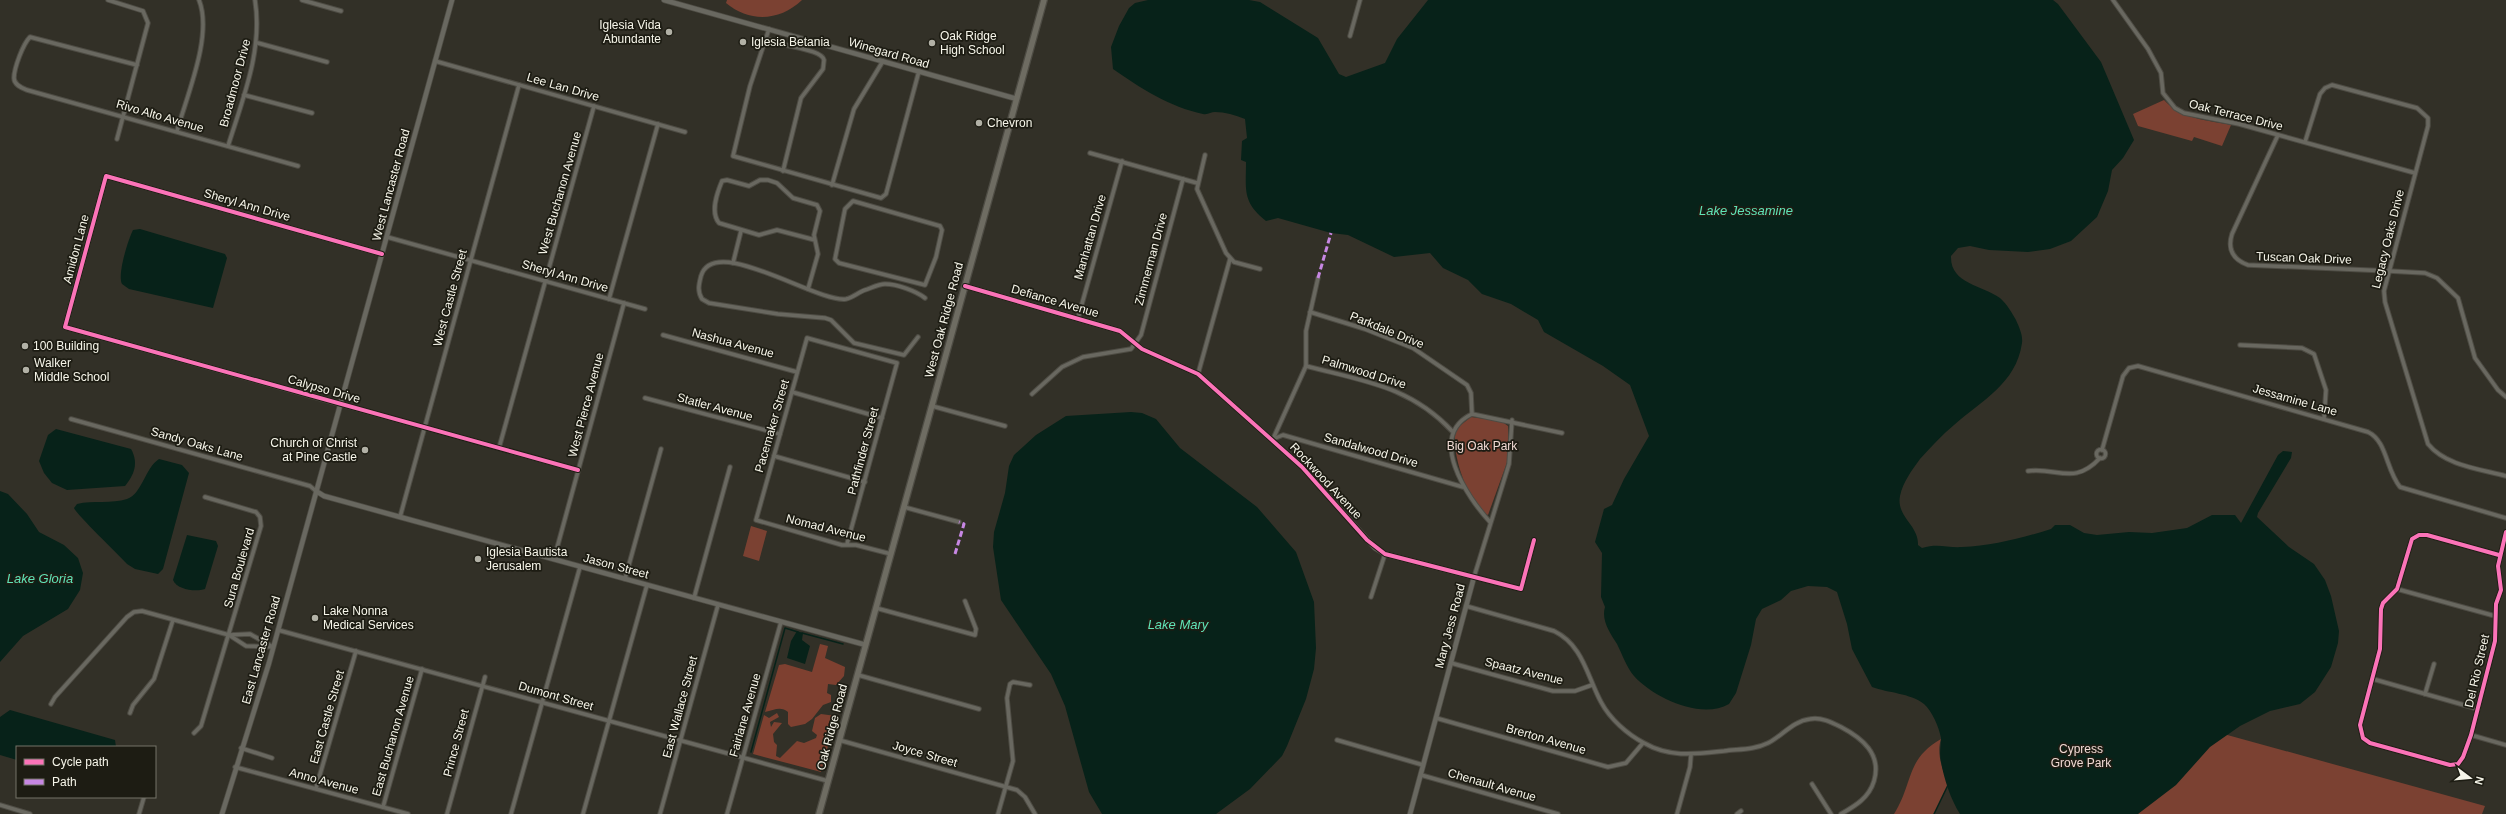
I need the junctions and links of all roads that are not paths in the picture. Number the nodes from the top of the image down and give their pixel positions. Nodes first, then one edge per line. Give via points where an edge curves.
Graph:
1 (108, 0) edge
2 (126, 0) edge
3 (199, 0) edge
4 (255, 0) edge
5 (302, 0) edge
6 (452, 0) edge
7 (664, 0) edge
8 (1044, 0) edge
9 (1360, 0) edge
10 (2113, 0) edge
11 (124, 5) junction
12 (341, 11) dead end
13 (769, 29) junction
14 (1350, 36) dead end
15 (766, 38) junction
16 (258, 43) junction
17 (435, 61) junction
18 (883, 61) junction
19 (326, 62) dead end
20 (137, 65) junction
21 (919, 71) junction
22 (519, 85) junction
23 (244, 95) junction
24 (1017, 99) junction
25 (594, 106) junction
26 (312, 113) dead end
27 (123, 116) junction
28 (658, 124) junction
29 (177, 131) junction
30 (685, 132) dead end
31 (2278, 135) junction
32 (117, 139) dead end
33 (2305, 142) junction
34 (228, 146) junction
35 (1090, 153) dead end
36 (1205, 156) dead end
37 (1122, 162) junction
38 (298, 166) dead end
39 (784, 172) junction
40 (2416, 173) junction
41 (106, 176) joint
42 (1183, 179) junction
43 (1197, 182) junction
44 (832, 185) junction
45 (840, 229) joint
46 (741, 231) junction
47 (387, 237) junction
48 (815, 240) junction
49 (382, 254) junction
50 (1230, 259) junction
51 (471, 261) junction
52 (733, 263) junction
53 (1260, 269) dead end
54 (2389, 271) junction
55 (1318, 278) dead end
56 (546, 281) junction
57 (965, 286) junction
58 (808, 289) junction
59 (925, 298) dead end
60 (609, 299) junction
61 (624, 303) junction
62 (645, 309) dead end
63 (1310, 312) junction
64 (1078, 318) junction
65 (65, 327) joint
66 (663, 334) dead end
67 (918, 337) dead end
68 (807, 338) joint
69 (1136, 344) junction
70 (2240, 345) dead end
71 (1306, 366) junction
72 (798, 372) junction
73 (1198, 374) junction
74 (792, 392) junction
75 (1032, 394) dead end
76 (2506, 397) edge
77 (645, 398) dead end
78 (340, 404) junction
79 (932, 406) junction
80 (1472, 414) junction
81 (882, 418) junction
82 (71, 419) dead end
83 (2324, 419) junction
84 (1512, 420) junction
85 (1005, 426) dead end
86 (425, 428) junction
87 (1452, 431) junction
88 (1562, 433) dead end
89 (780, 434) junction
90 (1273, 439) junction
91 (499, 448) junction
92 (661, 449) dead end
93 (2102, 450) junction
94 (774, 456) junction
95 (2100, 458) junction
96 (730, 467) dead end
97 (578, 470) junction
98 (2028, 471) dead end
99 (2506, 476) edge
100 (864, 482) junction
101 (1464, 487) junction
102 (316, 491) junction
103 (205, 498) dead end
104 (904, 507) junction
105 (400, 517) junction
106 (2506, 518) edge
107 (756, 520) joint
108 (959, 522) dead end
109 (1490, 522) junction
110 (2506, 532) edge
111 (1534, 540) dead end
112 (847, 544) junction
113 (891, 554) junction
114 (1385, 554) junction
115 (2500, 555) junction
116 (554, 559) junction
117 (580, 567) junction
118 (1474, 577) junction
119 (624, 579) junction
120 (647, 585) junction
121 (2397, 589) junction
122 (1371, 597) dead end
123 (694, 598) junction
124 (965, 601) dead end
125 (718, 604) junction
126 (1466, 606) junction
127 (876, 608) junction
128 (2495, 616) junction
129 (173, 620) junction
130 (781, 622) junction
131 (278, 630) junction
132 (244, 634) junction
133 (229, 635) junction
134 (241, 643) junction
135 (866, 645) junction
136 (273, 647) junction
137 (356, 651) junction
138 (1451, 663) junction
139 (2434, 664) dead end
140 (422, 670) junction
141 (858, 674) junction
142 (485, 677) dead end
143 (2373, 679) junction
144 (1030, 685) dead end
145 (1592, 685) junction
146 (482, 686) junction
147 (2425, 694) junction
148 (542, 702) junction
149 (51, 704) dead end
150 (2478, 708) junction
151 (980, 709) dead end
152 (130, 713) dead end
153 (1436, 718) junction
154 (608, 721) junction
155 (194, 733) dead end
156 (2471, 735) junction
157 (839, 740) junction
158 (1337, 740) dead end
159 (681, 741) junction
160 (1643, 743) junction
161 (2506, 745) edge
162 (241, 748) junction
163 (1691, 755) junction
164 (272, 758) dead end
165 (743, 758) junction
166 (1423, 765) junction
167 (235, 767) junction
168 (1421, 775) junction
169 (828, 781) junction
170 (1812, 784) dead end
171 (1006, 787) junction
172 (316, 788) junction
173 (144, 798) edge
174 (0, 806) edge
175 (383, 807) junction
176 (1741, 811) dead end
177 (392, 812) edge
178 (30, 814) edge
179 (139, 814) edge
180 (222, 814) edge
181 (408, 814) edge
182 (447, 814) edge
183 (511, 814) edge
184 (583, 814) edge
185 (660, 814) edge
186 (727, 814) edge
187 (819, 814) edge
188 (998, 814) edge
189 (1035, 814) edge
190 (1410, 814) edge
191 (1558, 814) edge
192 (1677, 814) edge
193 (1737, 814) edge
194 (1831, 814) edge
195 (1841, 814) edge

1 - 11 street
2 - 11 street
3 - 29 street via 203,11 202,43
4 - 16 street, Broadmoor Drive
5 - 12 street
6 - 17 street, West Lancaster Road
7 - 13 street, Winegard Road
8 - 24 main road, West Oak Ridge Road
9 - 14 street
10 - 31 street, Oak Terrace Drive via 2148,48 2161,73 2163,93 2175,108 2184,113
11 - 20 street via 143,11 148,23
13 - 15 street
13 - 18 street, Winegard Road
15 - 39 street via 750,86 733,156
15 - 39 street via 819,53 824,60 823,69 802,98
16 - 19 street
16 - 23 street, Broadmoor Drive
17 - 22 street, Lee Lan Drive
17 - 47 street, West Lancaster Road
18 - 21 street, Winegard Road
18 - 44 street via 854,109
20 - 27 street
20 - 27 street, Rivo Alto Avenue via 30,37 23,44 14,78 17,85
21 - 24 street, Winegard Road
21 - 44 street via 886,194 882,198
22 - 25 street, Lee Lan Drive
22 - 51 street, West Castle Street
23 - 26 street
23 - 34 street, Broadmoor Drive
24 - 57 main road, West Oak Ridge Road
25 - 28 street, Lee Lan Drive
25 - 56 street, West Buchanon Avenue
27 - 29 street, Rivo Alto Avenue
27 - 32 street
28 - 30 street, Lee Lan Drive
28 - 60 street
29 - 34 street, Rivo Alto Avenue
31 - 33 street, Oak Terrace Drive
31 - 54 street, Tuscan Oak Drive via 2232,234 2230,248 2233,256 2239,262 2248,265
33 - 40 street, Oak Terrace Drive
33 - 40 street, Legacy Oaks Drive via 2320,94 2332,85 2417,108 2428,118 2428,126
34 - 38 street, Rivo Alto Avenue
35 - 37 street
36 - 43 street
37 - 42 street
37 - 64 street, Manhattan Drive
39 - 44 street
40 - 54 street, Legacy Oaks Drive
41 - 49 street, Sheryl Ann Drive
41 - 65 street, Amidon Lane
42 - 43 street
42 - 69 street, Zimmerman Drive
43 - 50 street via 1197,189
45 - 45 street via 835,256 839,263 922,285 927,282 941,234 940,226 853,201 845,209
46 - 48 street via 759,235 777,230
46 - 48 street via 719,224 715,217 722,181 750,186 760,180 768,180 778,183 793,198 818,205 820,210
46 - 52 street
47 - 49 street, West Lancaster Road
47 - 51 street, Sheryl Ann Drive
48 - 58 street via 818,254
49 - 78 street, West Lancaster Road
50 - 53 street
50 - 73 street
51 - 56 street, Sheryl Ann Drive
51 - 86 street, West Castle Street
52 - 58 street
52 - 67 street via 718,260 710,262 702,273 699,286 702,299 709,303 758,312 826,318 854,343 904,354
54 - 76 street via 2425,273 2448,286 2458,298 2475,358
54 - 99 street, Legacy Oaks Drive via 2384,291 2385,302 2428,444 2439,456
55 - 63 street
56 - 60 street, Sheryl Ann Drive
56 - 91 street, West Buchanon Avenue
57 - 64 street, Defiance Avenue
57 - 79 main road, West Oak Ridge Road
58 - 59 street via 846,299 885,284 914,292
60 - 61 street, Sheryl Ann Drive
61 - 62 street, Sheryl Ann Drive
61 - 97 street, West Pierce Avenue
63 - 71 street via 1306,331
63 - 80 street, Parkdale Drive via 1365,329 1413,348 1467,385 1471,393
64 - 69 street, Defiance Avenue via 1120,331
65 - 78 street, Calypso Drive
66 - 72 street, Nashua Avenue
68 - 72 street, Pacemaker Street
68 - 81 street, Pathfinder Street via 897,363
69 - 73 street, Rockwood Avenue via 1151,354
69 - 75 street via 1131,349 1102,352 1076,360 1050,376
70 - 83 street via 2302,348 2314,354 2326,390
71 - 87 street, Palmwood Drive via 1394,389 1437,414
71 - 90 street
72 - 74 street, Pacemaker Street
73 - 90 street, Rockwood Avenue
74 - 81 street
74 - 89 street, Pacemaker Street
77 - 89 street, Statler Avenue
78 - 86 street, Calypso Drive
78 - 102 street, West Lancaster Road
79 - 85 street
79 - 104 main road, West Oak Ridge Road
80 - 84 street
80 - 87 street via 1457,423
81 - 100 street, Pathfinder Street
82 - 102 street, Sandy Oaks Lane via 310,486
83 - 93 street, Jessamine Lane via 2138,366 2129,368 2123,376
83 - 106 street, Jessamine Lane via 2374,435 2383,450 2389,470 2400,487
84 - 88 street
84 - 109 street, Mary Jess Road via 1509,464
86 - 91 street, Calypso Drive
86 - 105 street, West Castle Street
87 - 101 street via 1453,457
89 - 94 street, Pacemaker Street
90 - 101 street, Sandalwood Drive via 1283,435
90 - 114 street, Rockwood Avenue via 1302,466 1367,540
91 - 97 street, Calypso Drive
92 - 119 street
93 - 95 street, Jessamine Lane via 2105,455
93 - 95 street, Jessamine Lane via 2096,453
94 - 100 street
94 - 107 street, Pacemaker Street
95 - 98 street via 2091,468 2079,473
96 - 123 street
97 - 116 street, West Pierce Avenue
100 - 112 street, Pathfinder Street
101 - 109 street via 1473,503
102 - 105 street, Jason Street via 324,496
102 - 131 street, East Lancaster Road
103 - 133 street, Sura Boulevard via 256,512 261,521
104 - 108 street
104 - 113 main road, West Oak Ridge Road
105 - 116 street, Jason Street
107 - 112 street, Nomad Avenue
109 - 118 street, Mary Jess Road
110 - 115 street, Del Rio Street
111 - 118 street, Rockwood Avenue via 1521,589
112 - 113 street, Nomad Avenue
113 - 127 main road, West Oak Ridge Road
114 - 118 street, Rockwood Avenue
114 - 122 street
115 - 121 street via 2419,535 2412,539
115 - 128 street, Del Rio Street via 2501,590
116 - 117 street, Jason Street
117 - 119 street, Jason Street
117 - 148 street
118 - 126 street, Mary Jess Road
119 - 120 street, Jason Street
120 - 123 street, Jason Street
120 - 154 street
121 - 128 street
121 - 143 street via 2383,602 2380,609 2380,649
123 - 125 street, Jason Street
124 - 127 street via 976,629 975,635
125 - 130 street, Jason Street
125 - 159 street, East Wallace Street
126 - 138 street, Mary Jess Road
126 - 145 street via 1565,636 1579,652
127 - 135 main road, West Oak Ridge Road
128 - 150 street, Del Rio Street via 2495,642
129 - 133 street
129 - 149 street via 142,611 131,614
129 - 152 street via 154,679 133,705
130 - 135 street, Jason Street
130 - 165 street, Fairlane Avenue
131 - 136 street, East Lancaster Road
131 - 137 street, Dumont Street
132 - 133 street
132 - 134 street
132 - 136 street via 252,635
133 - 134 street
133 - 155 street, Sura Boulevard via 201,726
134 - 136 street via 248,646
135 - 141 main road, Oak Ridge Road
136 - 162 street, East Lancaster Road
137 - 140 street, Dumont Street
137 - 172 street, East Castle Street
138 - 145 street, Spaatz Avenue via 1553,691 1575,691
138 - 153 street, Mary Jess Road
139 - 147 street
140 - 146 street, Dumont Street
140 - 175 street, East Buchanon Avenue
141 - 151 street
141 - 157 main road, Oak Ridge Road
142 - 146 street, Prince Street
143 - 147 street
143 - 156 street, Del Rio Street via 2360,725 2363,738 2370,743 2450,765 2458,764 2463,757
144 - 171 street via 1013,682 1008,689 1014,761
145 - 160 street via 1609,715
146 - 148 street, Dumont Street
146 - 182 street, Prince Street
147 - 150 street
148 - 154 street, Dumont Street
148 - 183 street
150 - 156 street, Del Rio Street
153 - 160 street, Brerton Avenue via 1608,767 1626,762
153 - 166 street, Mary Jess Road
154 - 159 street, Dumont Street
154 - 184 street
156 - 161 street
157 - 169 main road, Oak Ridge Road
157 - 171 street, Joyce Street
158 - 166 street
159 - 165 street, Dumont Street
159 - 185 street, East Wallace Street
160 - 163 street via 1666,752
162 - 164 street
162 - 167 street, East Lancaster Road
163 - 192 street
163 - 195 street via 1751,749 1769,742 1803,720 1826,720 1863,740 1874,761 1874,779 1867,795
165 - 169 street, Dumont Street
165 - 186 street, Fairlane Avenue
166 - 168 street, Mary Jess Road
167 - 172 street, Anno Avenue
167 - 180 street, East Lancaster Road
168 - 190 street, Mary Jess Road
168 - 191 street, Chenault Avenue
169 - 187 main road, Oak Ridge Road
170 - 194 street
171 - 188 street
171 - 189 street, Joyce Street via 1021,792
172 - 175 street, Anno Avenue
173 - 179 street
174 - 178 street
175 - 177 street, Anno Avenue
176 - 193 street
177 - 181 street, Anno Avenue

